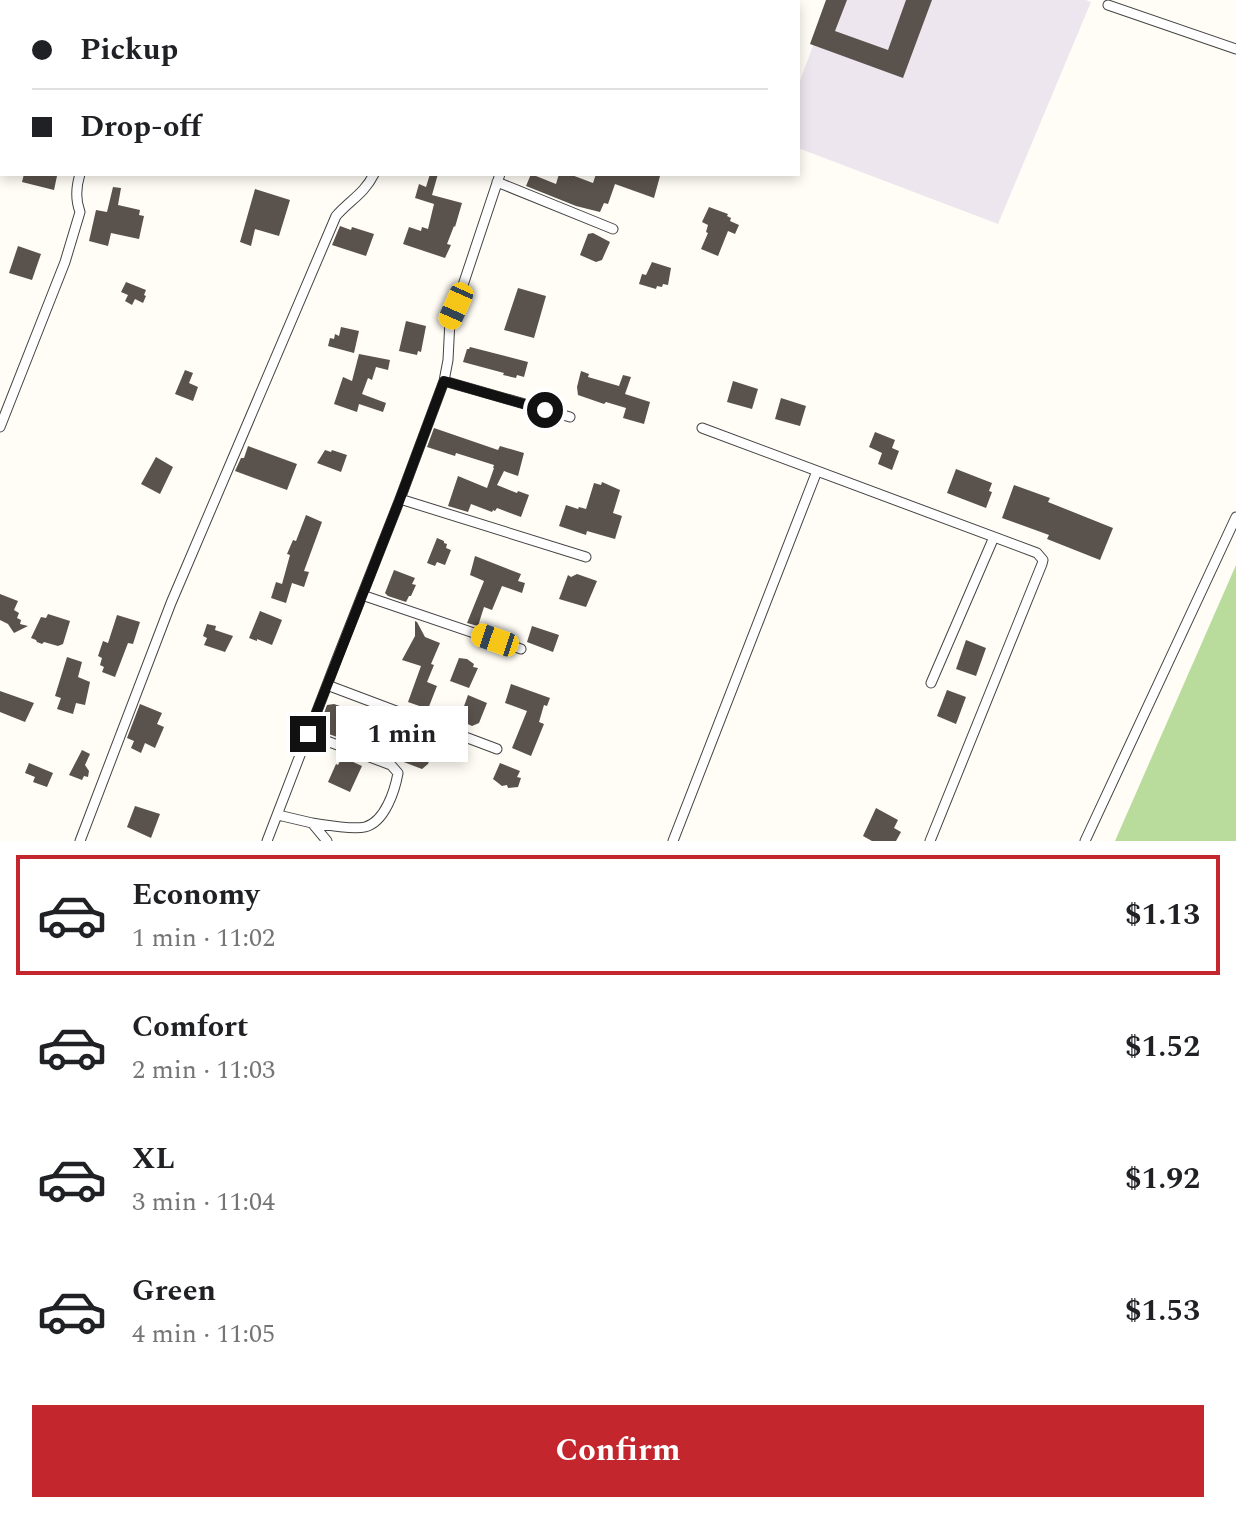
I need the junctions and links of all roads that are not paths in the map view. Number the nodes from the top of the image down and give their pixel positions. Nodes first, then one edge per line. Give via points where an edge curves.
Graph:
1 (1108, 5) dead end
2 (1236, 49) edge
3 (80, 176) edge
4 (373, 176) edge
5 (499, 178) edge
6 (613, 229) dead end
7 (444, 381) junction
8 (570, 417) dead end
9 (0, 427) edge
10 (702, 428) dead end
11 (817, 471) junction
12 (400, 499) junction
13 (1236, 517) edge
14 (994, 537) junction
15 (586, 557) dead end
16 (362, 595) junction
17 (521, 649) dead end
18 (931, 683) dead end
19 (327, 685) junction
20 (308, 734) junction
21 (497, 749) dead end
22 (278, 815) junction
23 (312, 823) junction
24 (80, 841) edge
25 (267, 841) edge
26 (327, 841) edge
27 (673, 841) edge
28 (930, 841) edge
29 (1085, 841) edge

1 - 2 street
3 - 9 street via 80,212 65,262
4 - 24 street via 336,216 171,603
5 - 6 street
5 - 7 street via 450,320
7 - 8 street
7 - 12 street
10 - 11 street
11 - 14 street
11 - 27 street
12 - 15 street
12 - 16 street
13 - 29 street
14 - 18 street
14 - 28 street via 1043,560
16 - 17 street
16 - 19 street
19 - 20 street
19 - 21 street
20 - 22 street
20 - 23 street via 391,765 398,773 390,802 371,824 363,828
22 - 23 street
22 - 25 street
23 - 26 street

